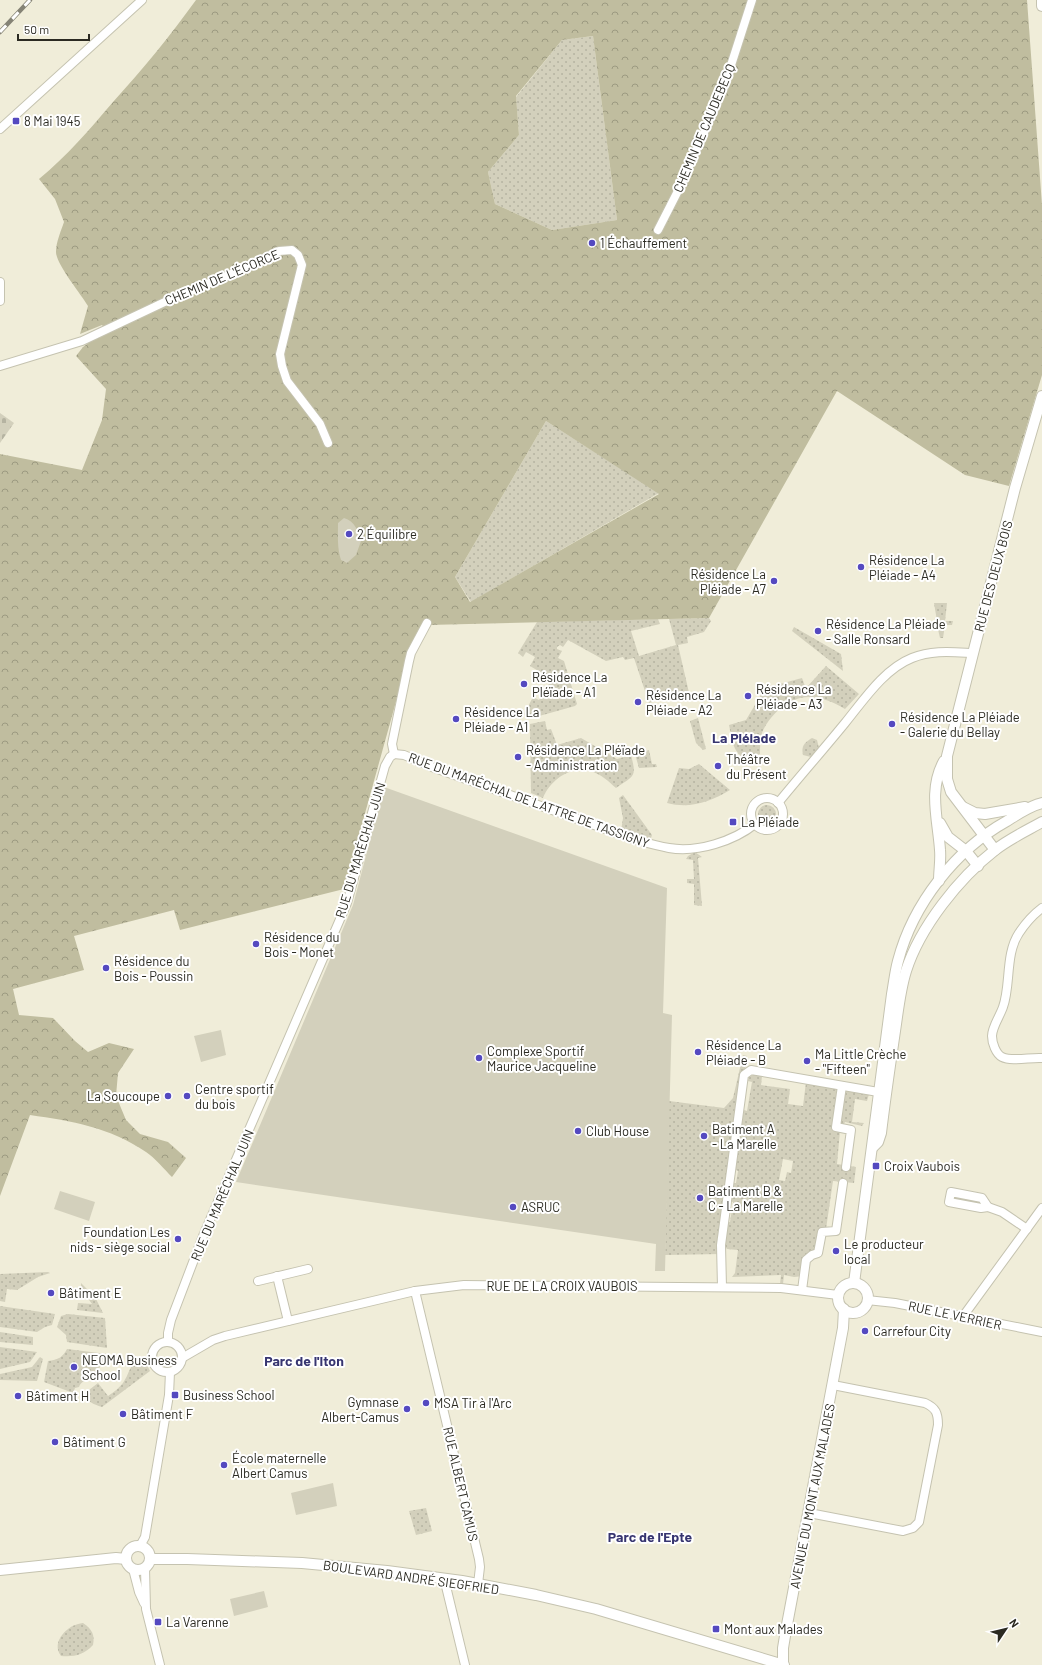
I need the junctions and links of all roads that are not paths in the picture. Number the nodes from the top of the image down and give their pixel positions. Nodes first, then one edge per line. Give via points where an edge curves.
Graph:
1 (142, 0) edge
2 (752, 0) edge
3 (1042, 0) edge
4 (1042, 6) edge
5 (0, 129) edge
6 (658, 230) dead end
7 (0, 282) edge
8 (0, 301) edge
9 (0, 366) edge
10 (1042, 396) edge
11 (328, 443) dead end
12 (427, 623) dead end
13 (972, 653) junction
14 (394, 754) junction
15 (947, 756) junction
16 (778, 803) junction
17 (1038, 804) edge
18 (960, 805) junction
19 (937, 818) junction
20 (1042, 822) edge
21 (755, 824) junction
22 (984, 836) junction
23 (995, 850) junction
24 (966, 851) junction
25 (978, 866) junction
26 (939, 881) junction
27 (1042, 908) edge
28 (1042, 1058) edge
29 (842, 1086) junction
30 (880, 1092) junction
31 (846, 1167) dead end
32 (843, 1183) dead end
33 (988, 1207) dead end
34 (1042, 1208) edge
35 (1027, 1229) junction
36 (308, 1269) dead end
37 (278, 1276) junction
38 (258, 1281) dead end
39 (854, 1283) junction
40 (722, 1287) junction
41 (802, 1290) junction
42 (415, 1291) junction
43 (838, 1296) junction
44 (867, 1300) junction
45 (848, 1311) junction
46 (964, 1316) junction
47 (288, 1321) junction
48 (1042, 1332) edge
49 (168, 1341) junction
50 (182, 1358) junction
51 (170, 1372) junction
52 (833, 1385) junction
53 (809, 1513) junction
54 (140, 1546) junction
55 (126, 1559) junction
56 (148, 1564) junction
57 (133, 1569) junction
58 (0, 1570) edge
59 (444, 1578) junction
60 (478, 1584) junction
61 (146, 1609) junction
62 (160, 1665) edge
63 (464, 1665) edge
64 (783, 1665) edge

1 - 5 street
2 - 6 street, CHEMIN DE CAUDEBECQ via 724,87 682,185
3 - 4 street
7 - 8 street
9 - 11 street, CHEMIN DE L'ÉCORCE via 82,341 279,251 292,250 302,265 280,354 282,366 287,381 320,424
10 - 13 street, RUE DES DEUX BOIS
12 - 14 street via 409,660 392,744
13 - 15 street, RUE DES DEUX BOIS
13 - 16 street via 934,651 897,665 857,708
14 - 21 street, RUE DU MARÉCHAL DE LATTRE DE TASSIGNY via 404,755 636,840 670,848 682,849 725,841 737,837
14 - 49 street, RUE DU MARÉCHAL JUIN via 385,766 347,903 204,1236 171,1320
15 - 18 street, RUE DES DEUX BOIS via 947,779 951,792
15 - 19 street, RUE DES DEUX BOIS via 941,766 935,790
16 - 21 street via 770,799 757,802 752,810
16 - 21 street via 783,817 778,826 764,830
17 - 18 street via 985,814 975,813
17 - 22 street
18 - 22 street, RUE DES DEUX BOIS
19 - 24 street, RUE DES DEUX BOIS via 948,837
19 - 26 street, RUE DES DEUX BOIS via 941,851
20 - 23 street
22 - 23 street, RUE DES DEUX BOIS
22 - 24 street
23 - 25 street
24 - 25 street, RUE DES DEUX BOIS
24 - 26 street
25 - 30 street via 937,912 920,939 906,971
26 - 30 street via 919,910 902,948 895,975
27 - 28 street via 1018,933 1010,957 1004,1006 992,1035 995,1049 1003,1057
29 - 30 street
29 - 31 street via 836,1127 851,1130
29 - 40 street via 751,1070 744,1075 721,1245
30 - 39 street via 881,1133 873,1147
32 - 41 street via 836,1231 822,1232 818,1253 806,1260
33 - 35 street via 1002,1212
34 - 35 street
35 - 46 street
36 - 37 street
37 - 38 street
37 - 47 street
39 - 43 street via 842,1287
39 - 44 street via 866,1290
40 - 41 street, RUE DE LA CROIX VAUBOIS
40 - 42 street, RUE DE LA CROIX VAUBOIS via 464,1285
41 - 43 street, RUE DE LA CROIX VAUBOIS
42 - 47 street, RUE DE LA CROIX VAUBOIS
42 - 60 street, RUE ALBERT CAMUS via 479,1559
43 - 45 street via 840,1304
44 - 45 street via 860,1310
44 - 46 street, RUE LE VERRIER
45 - 52 street, AVENUE DU MONT AUX MALADES
46 - 48 street, RUE LE VERRIER
47 - 50 street, RUE DE LA CROIX VAUBOIS via 213,1340
49 - 50 street via 179,1348
49 - 51 street via 155,1346 151,1357 156,1369
50 - 51 street via 178,1367
51 - 54 street via 169,1395 145,1537
52 - 53 street, AVENUE DU MONT AUX MALADES
52 - 53 street via 925,1403 932,1406 938,1414 938,1425 918,1522 913,1528 903,1531
53 - 64 street, AVENUE DU MONT AUX MALADES via 786,1630
54 - 55 street via 130,1549
54 - 56 street via 146,1550
55 - 57 street
55 - 58 street
56 - 57 street via 139,1570
56 - 59 street, BOULEVARD ANDRÉ SIEGFRIED via 187,1559 302,1563
56 - 61 street
57 - 61 street
59 - 60 street, BOULEVARD ANDRÉ SIEGFRIED
59 - 63 street
60 - 64 street, BOULEVARD ANDRÉ SIEGFRIED via 596,1609
61 - 62 street

